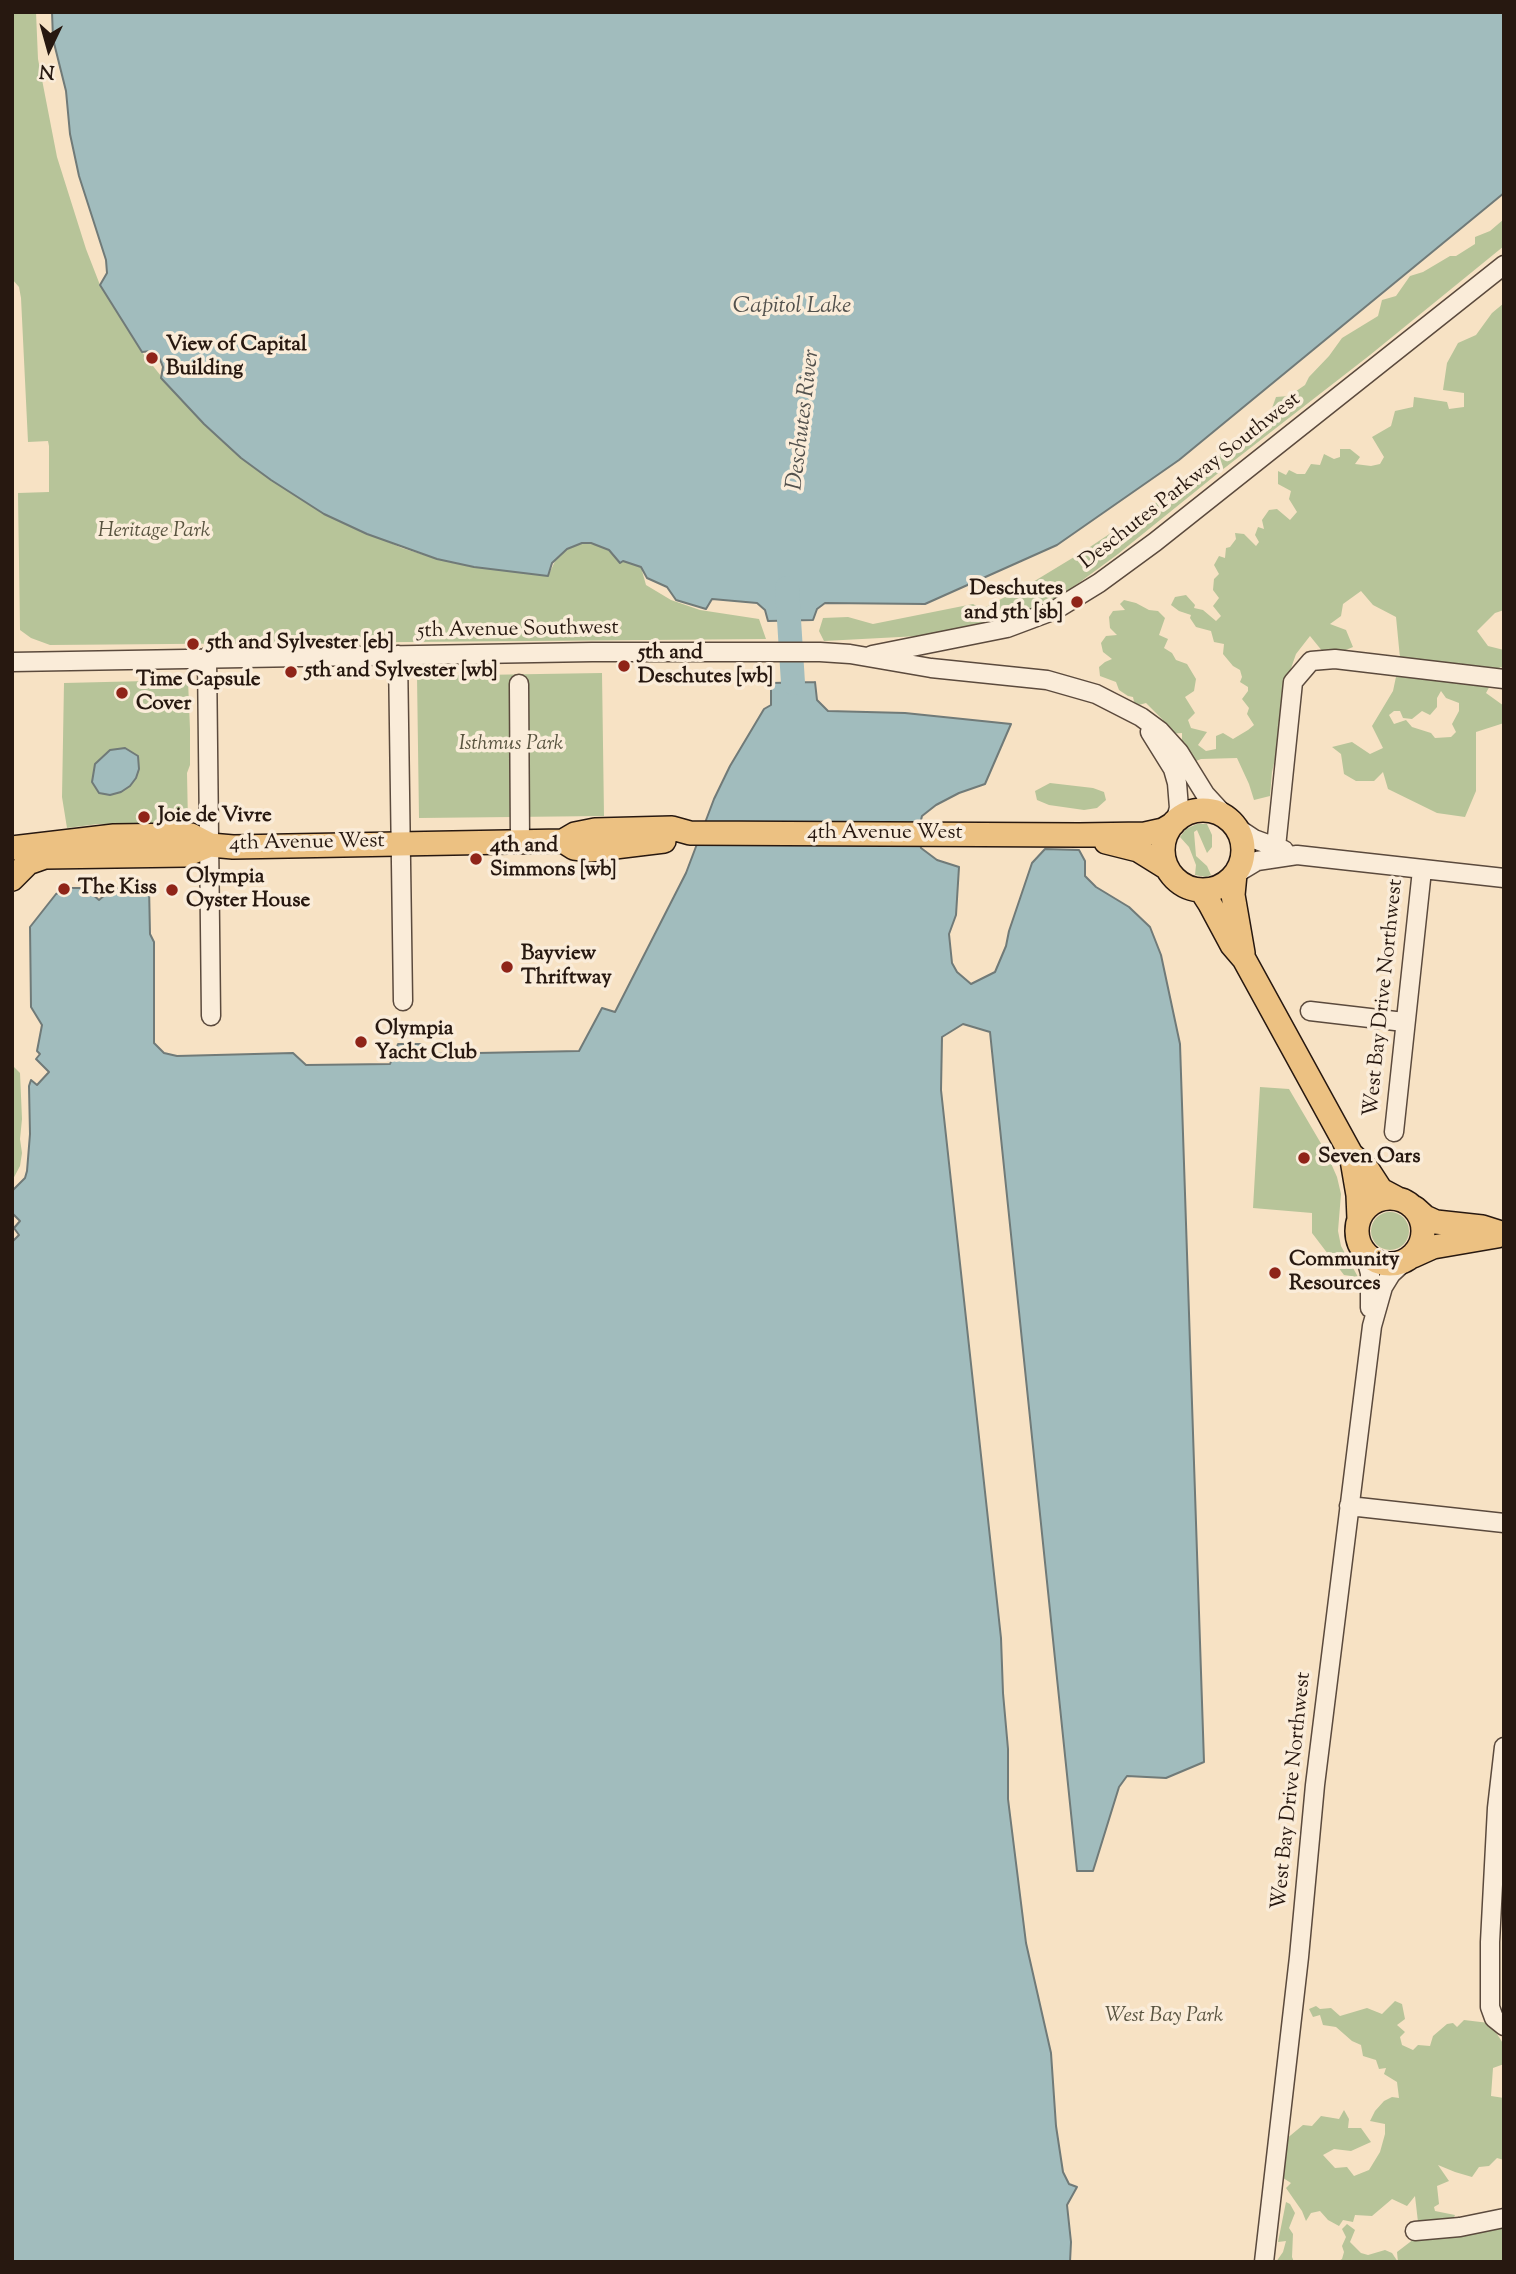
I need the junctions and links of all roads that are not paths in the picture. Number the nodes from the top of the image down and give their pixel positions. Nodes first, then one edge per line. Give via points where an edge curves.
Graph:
1 (1504, 265) edge
2 (398, 655) junction
3 (867, 656) junction
4 (207, 657) junction
5 (12, 662) edge
6 (1504, 680) edge
7 (519, 684) dead end
8 (1141, 717) junction
9 (1231, 822) junction
10 (1168, 826) junction
11 (1079, 835) junction
12 (520, 842) junction
13 (401, 843) junction
14 (210, 845) junction
15 (1276, 847) junction
16 (12, 848) edge
17 (1297, 855) junction
18 (1158, 862) junction
19 (1422, 870) junction
20 (1236, 873) junction
21 (1504, 878) edge
22 (12, 879) edge
23 (1201, 891) junction
24 (1244, 959) junction
25 (403, 1001) dead end
26 (1310, 1011) dead end
27 (211, 1016) dead end
28 (1404, 1022) junction
29 (1394, 1132) dead end
30 (1351, 1154) junction
31 (1405, 1203) junction
32 (1359, 1219) junction
33 (1504, 1234) edge
34 (1364, 1252) junction
35 (1408, 1259) junction
36 (1372, 1326) junction
37 (1349, 1506) junction
38 (1504, 1523) edge
39 (1504, 1748) edge
40 (1501, 1808) edge
41 (1504, 2026) edge
42 (1504, 2218) edge
43 (1415, 2231) dead end
44 (1264, 2262) edge

1 - 3 street, Deschutes Parkway Southwest via 1099,583 1055,610 1007,628
2 - 3 street, 5th Avenue Southwest via 820,652
2 - 4 street, 5th Avenue Southwest
2 - 13 street
3 - 8 street, 5th Avenue Southwest via 1047,680 1073,686
4 - 5 street, 5th Avenue Southwest
4 - 14 street
6 - 15 street via 1335,659 1311,661 1293,682
7 - 12 street
8 - 9 street, 5th Avenue Southwest via 1170,741 1205,794
8 - 10 street via 1175,776 1179,808
9 - 10 main road via 1205,810 1182,816
9 - 15 street
9 - 20 main road via 1244,849
10 - 11 main road
10 - 18 main road
11 - 12 main road, 4th Avenue West via 595,830 563,841
11 - 18 main road via 1124,846
12 - 13 main road, 4th Avenue West
13 - 14 main road, 4th Avenue West
13 - 25 street
14 - 16 main road, 4th Avenue West via 191,835 114,836
14 - 22 main road via 186,855 45,857 27,863
14 - 27 street
15 - 17 street
17 - 19 street
17 - 20 street via 1257,861
18 - 23 main road via 1181,883
19 - 21 street
19 - 28 street, West Bay Drive Northwest
20 - 23 main road via 1227,883
20 - 24 main road via 1233,895
23 - 24 main road
24 - 30 main road
26 - 28 street
28 - 29 street, West Bay Drive Northwest
30 - 31 main road via 1381,1190
30 - 32 main road
31 - 32 main road via 1385,1198 1365,1209
31 - 33 main road via 1436,1222
31 - 35 main road via 1421,1217 1424,1227 1419,1248
32 - 34 main road via 1358,1241
33 - 35 main road via 1433,1247
34 - 35 main road via 1382,1263
34 - 36 street, West Bay Drive Northwest via 1370,1273
35 - 36 street, West Bay Drive Northwest via 1387,1280
36 - 37 street, West Bay Drive Northwest
37 - 38 street
37 - 44 street, West Bay Drive Northwest
39 - 40 street
40 - 41 street via 1490,1942 1490,2007
42 - 43 street

